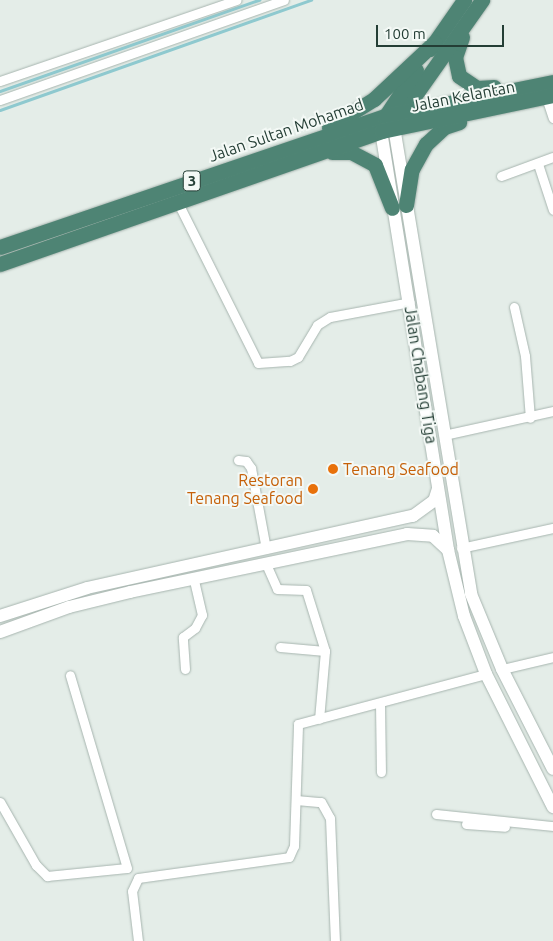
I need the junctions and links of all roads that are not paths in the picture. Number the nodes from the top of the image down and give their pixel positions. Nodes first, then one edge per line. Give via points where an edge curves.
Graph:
1 (236, 0) edge
2 (284, 0) edge
3 (464, 0) edge
4 (481, 1) edge
5 (435, 42) junction
6 (0, 81) edge
7 (553, 82) edge
8 (528, 86) junction
9 (549, 96) edge
10 (0, 100) edge
11 (498, 108) junction
12 (403, 111) junction
13 (553, 118) edge
14 (386, 125) junction
15 (271, 154) junction
16 (553, 157) edge
17 (294, 160) junction
18 (538, 164) junction
19 (501, 176) dead end
20 (177, 202) junction
21 (399, 207) junction
22 (553, 210) edge
23 (0, 247) edge
24 (0, 264) edge
25 (410, 302) junction
26 (514, 307) dead end
27 (553, 411) edge
28 (530, 418) junction
29 (444, 435) junction
30 (238, 460) dead end
31 (438, 489) junction
32 (553, 528) edge
33 (337, 534) junction
34 (339, 548) junction
35 (461, 548) junction
36 (266, 549) junction
37 (448, 550) junction
38 (266, 564) junction
39 (194, 578) junction
40 (0, 616) edge
41 (0, 632) edge
42 (280, 646) dead end
43 (325, 651) junction
44 (553, 658) edge
45 (185, 669) dead end
46 (502, 669) junction
47 (486, 674) junction
48 (70, 675) dead end
49 (380, 703) junction
50 (319, 719) junction
51 (553, 769) edge
52 (381, 772) dead end
53 (296, 800) junction
54 (0, 802) edge
55 (553, 807) edge
56 (436, 814) dead end
57 (466, 824) dead end
58 (553, 826) edge
59 (553, 831) edge
60 (138, 941) edge
61 (335, 941) edge

1 - 6 street
2 - 10 street
3 - 5 highway
4 - 8 highway via 458,44 455,57 459,76 477,88
4 - 12 highway
5 - 14 highway
5 - 15 highway via 390,86 358,110
7 - 8 highway, Jalan Kelantan / 3
8 - 12 highway, Jalan Kelantan / 3
9 - 11 highway, Jalan Kelantan / 3
9 - 13 street
11 - 14 highway, Jalan Kelantan / 3
11 - 21 highway via 444,127 434,135 412,168
12 - 14 highway, Jalan Kelantan / 3
14 - 15 highway, Jalan Sultan Mohamad / 3
14 - 17 highway, Jalan Sultan Mohamad / 3
14 - 21 main road, Jalan Chabang Tiga
15 - 23 highway, Jalan Sultan Mohamad / 3
16 - 18 street
17 - 20 highway, Jalan Sultan Mohamad / 3
17 - 21 highway via 338,151 360,154 380,172
18 - 19 street
18 - 22 street
20 - 24 highway, Jalan Sultan Mohamad / 3
20 - 25 street via 258,363 290,361 298,357 309,335 330,317
21 - 25 main road, Jalan Chabang Tiga
21 - 29 main road, Jalan Chabang Tiga
25 - 31 main road, Jalan Chabang Tiga
26 - 28 street via 525,356
27 - 28 street
28 - 29 street
29 - 35 main road, Jalan Chabang Tiga
30 - 36 street via 246,461 251,468
31 - 33 main road via 434,501 414,516
31 - 37 main road, Jalan Chabang Tiga
32 - 35 street
33 - 34 main road
33 - 36 main road
34 - 37 main road via 418,534 433,536
34 - 38 main road
35 - 46 main road, Jalan Chabang Tiga via 477,614
36 - 40 main road via 72,592
37 - 47 main road, Jalan Chabang Tiga via 464,616
38 - 39 main road
38 - 43 street via 277,589 306,590
39 - 41 main road via 69,607
39 - 45 street via 202,615 195,628 183,637
42 - 43 street
43 - 50 street
44 - 46 street
46 - 51 main road, Jalan Chabang Tiga
47 - 49 street
47 - 55 main road, Jalan Chabang Tiga
48 - 54 street via 128,868 47,876 36,866
49 - 50 street
49 - 52 street
50 - 53 street via 298,724
53 - 60 street via 294,846 290,857 138,878 132,892
53 - 61 street via 321,802 330,818
56 - 58 street
57 - 59 street

